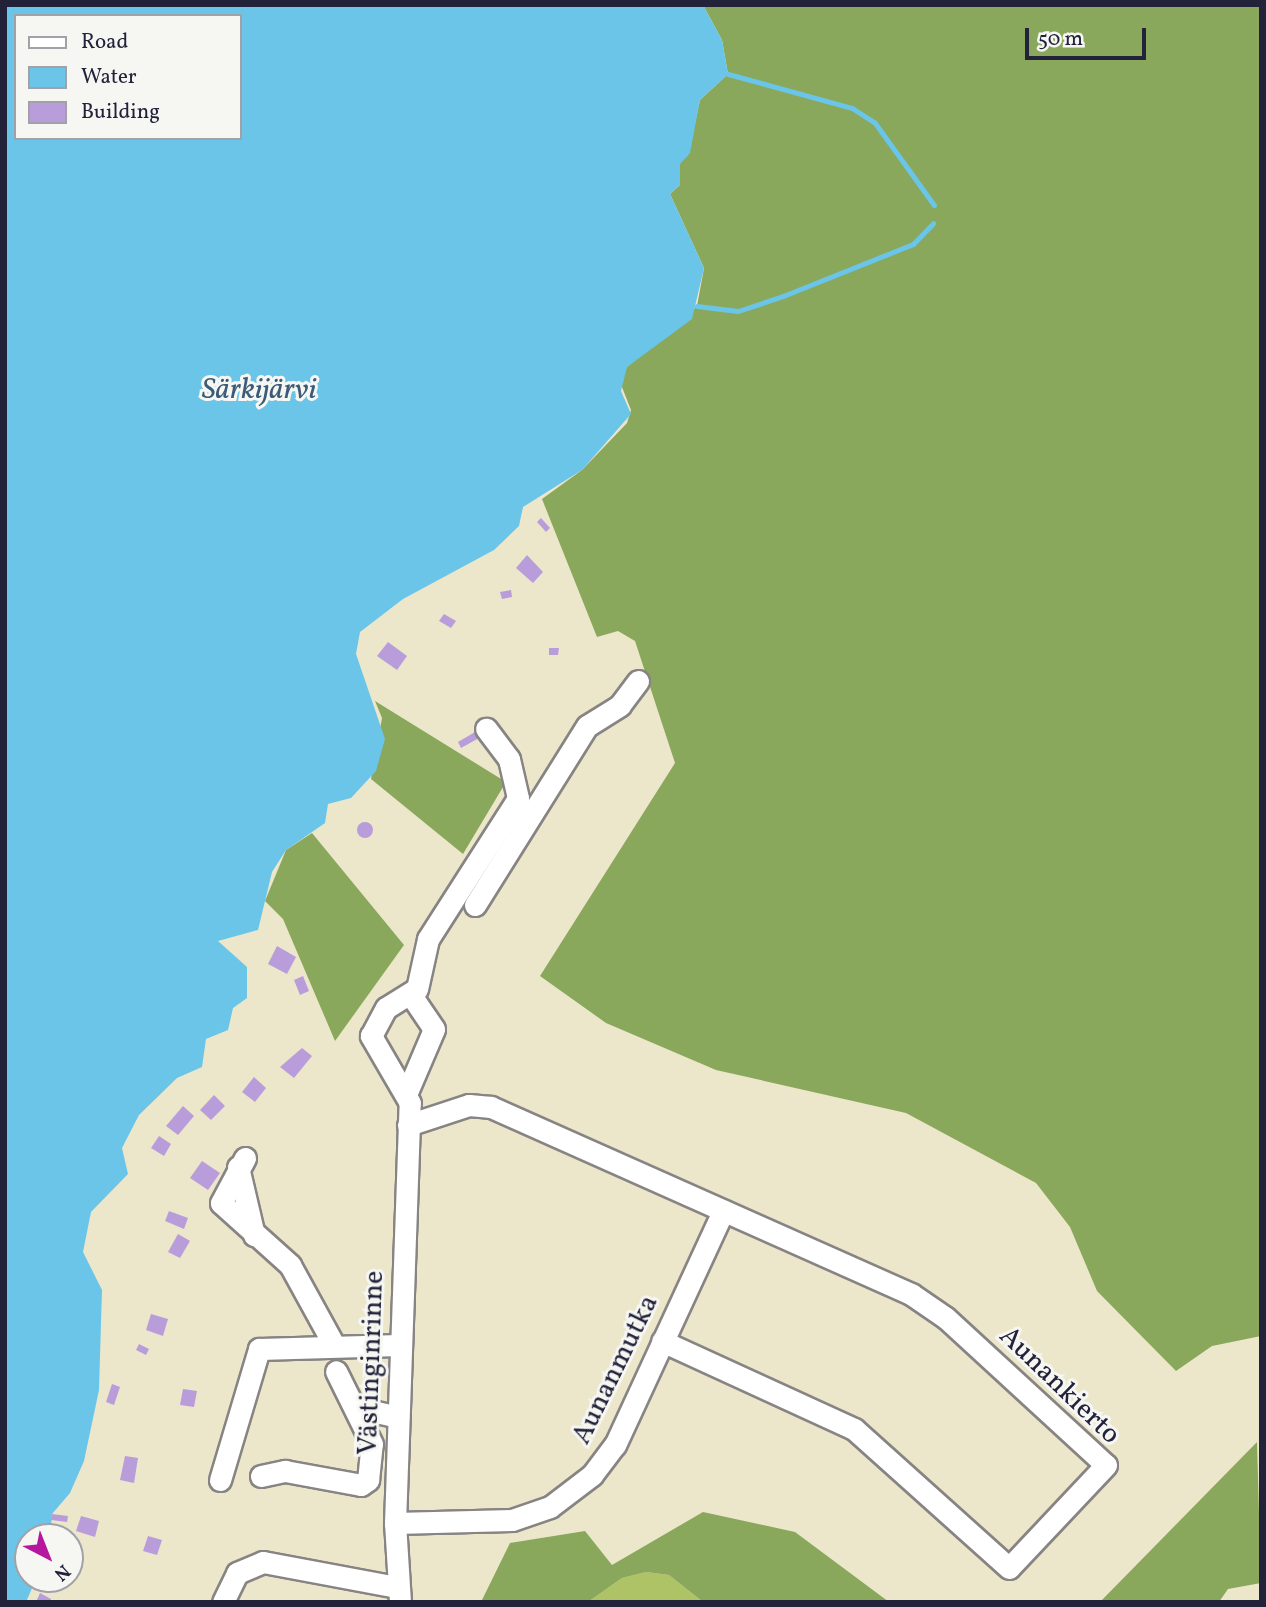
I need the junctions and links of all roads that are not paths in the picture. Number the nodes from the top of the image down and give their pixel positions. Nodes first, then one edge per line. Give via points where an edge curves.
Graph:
1 (638, 681) dead end
2 (486, 729) dead end
3 (538, 813) junction
4 (498, 828) junction
5 (475, 905) dead end
6 (411, 995) junction
7 (408, 1090) junction
8 (408, 1125) junction
9 (242, 1163) dead end
10 (723, 1211) junction
11 (662, 1341) junction
12 (334, 1345) junction
13 (399, 1345) junction
14 (336, 1371) dead end
15 (398, 1418) junction
16 (364, 1427) junction
17 (261, 1476) dead end
18 (220, 1480) dead end
19 (394, 1523) junction
20 (399, 1594) edge
21 (223, 1602) edge

1 - 3 street via 620,705 587,726
2 - 4 street via 509,759 519,791
3 - 4 street
3 - 5 street
4 - 6 street via 428,939 421,981
6 - 7 street via 434,1029
6 - 7 street via 386,1007 371,1036
7 - 8 street, Västinginrinne
8 - 10 street, Aunankierto via 483,1105
8 - 13 street, Västinginrinne
9 - 12 street via 221,1203 290,1265
10 - 11 street, Aunanmutka
10 - 11 street, Aunankierto via 925,1301 1106,1465 1009,1568 853,1429
11 - 19 street, Aunanmutka via 615,1445 570,1494 501,1522
12 - 13 street
12 - 18 street via 268,1345 256,1353
13 - 15 street, Västinginrinne
14 - 16 street
15 - 16 street via 372,1410
15 - 19 street, Västinginrinne
16 - 17 street via 373,1449 365,1484 285,1471
19 - 20 street, Västinginrinne
20 - 21 street via 263,1562 237,1573

